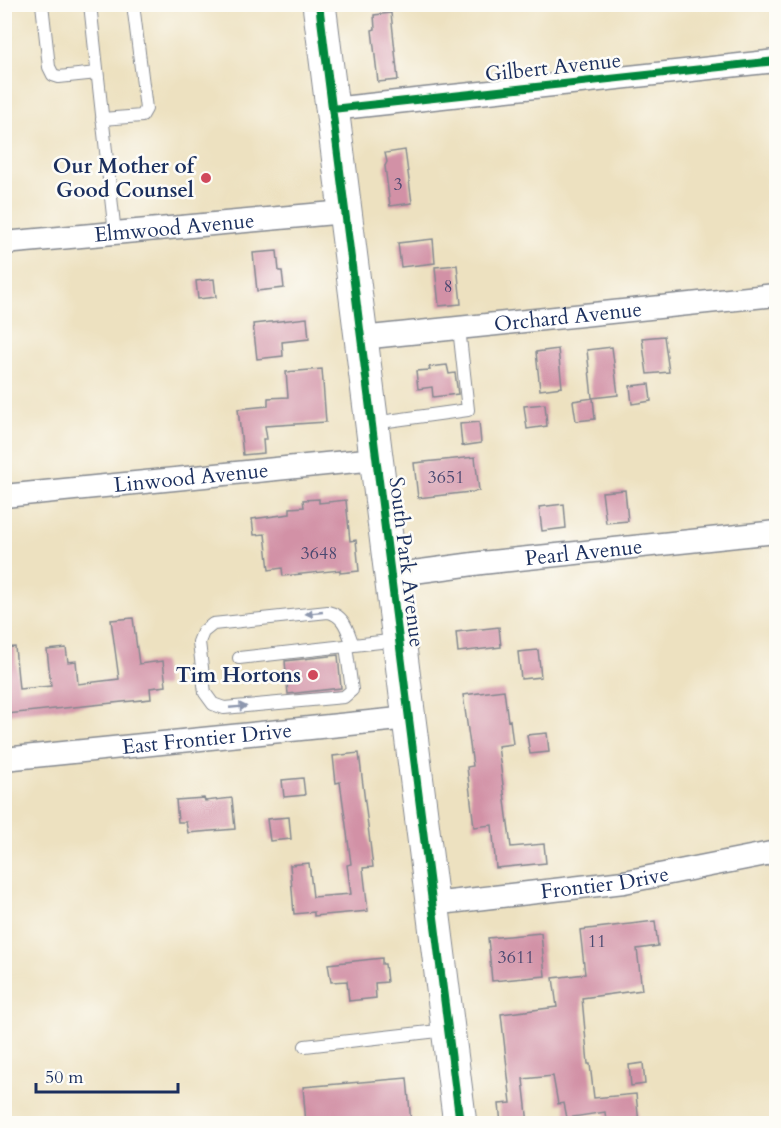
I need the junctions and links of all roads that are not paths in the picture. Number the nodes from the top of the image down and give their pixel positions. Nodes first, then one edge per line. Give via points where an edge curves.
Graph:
1 (42, 4) edge
2 (90, 4) edge
3 (133, 4) edge
4 (319, 4) edge
5 (777, 61) edge
6 (97, 73) junction
7 (333, 109) junction
8 (102, 120) junction
9 (345, 212) junction
10 (115, 234) junction
11 (4, 243) edge
12 (777, 295) edge
13 (459, 328) junction
14 (361, 338) junction
15 (372, 423) junction
16 (376, 459) junction
17 (4, 496) edge
18 (777, 531) edge
19 (391, 575) junction
20 (399, 640) junction
21 (350, 645) junction
22 (239, 658) dead end
23 (409, 718) junction
24 (4, 759) edge
25 (777, 852) edge
26 (432, 904) junction
27 (448, 1030) junction
28 (305, 1046) dead end
29 (460, 1124) edge

1 - 6 lane via 53,75
2 - 6 lane
3 - 8 lane via 146,109 142,116
4 - 7 main road, South Park Avenue
5 - 7 street, Gilbert Avenue
6 - 8 lane
7 - 9 main road, South Park Avenue
8 - 10 lane
9 - 10 street, Elmwood Avenue
9 - 14 main road, South Park Avenue
10 - 11 street, Elmwood Avenue
12 - 13 street, Orchard Avenue
13 - 14 street, Orchard Avenue
13 - 15 lane via 468,410
14 - 15 main road, South Park Avenue
15 - 16 main road, South Park Avenue
16 - 17 street, Linwood Avenue
16 - 19 main road, South Park Avenue
18 - 19 street, Pearl Avenue
19 - 20 main road, South Park Avenue
20 - 21 lane
20 - 23 main road, South Park Avenue
21 -> 21 lane via 346,626 337,614 328,612 213,624 199,642 205,693 213,704 224,708 344,697 352,690
21 - 22 lane
23 - 24 street, East Frontier Drive
23 - 26 main road, South Park Avenue
25 - 26 street, Frontier Drive via 624,882
26 - 27 main road, South Park Avenue
27 - 28 lane
27 - 29 main road, South Park Avenue

